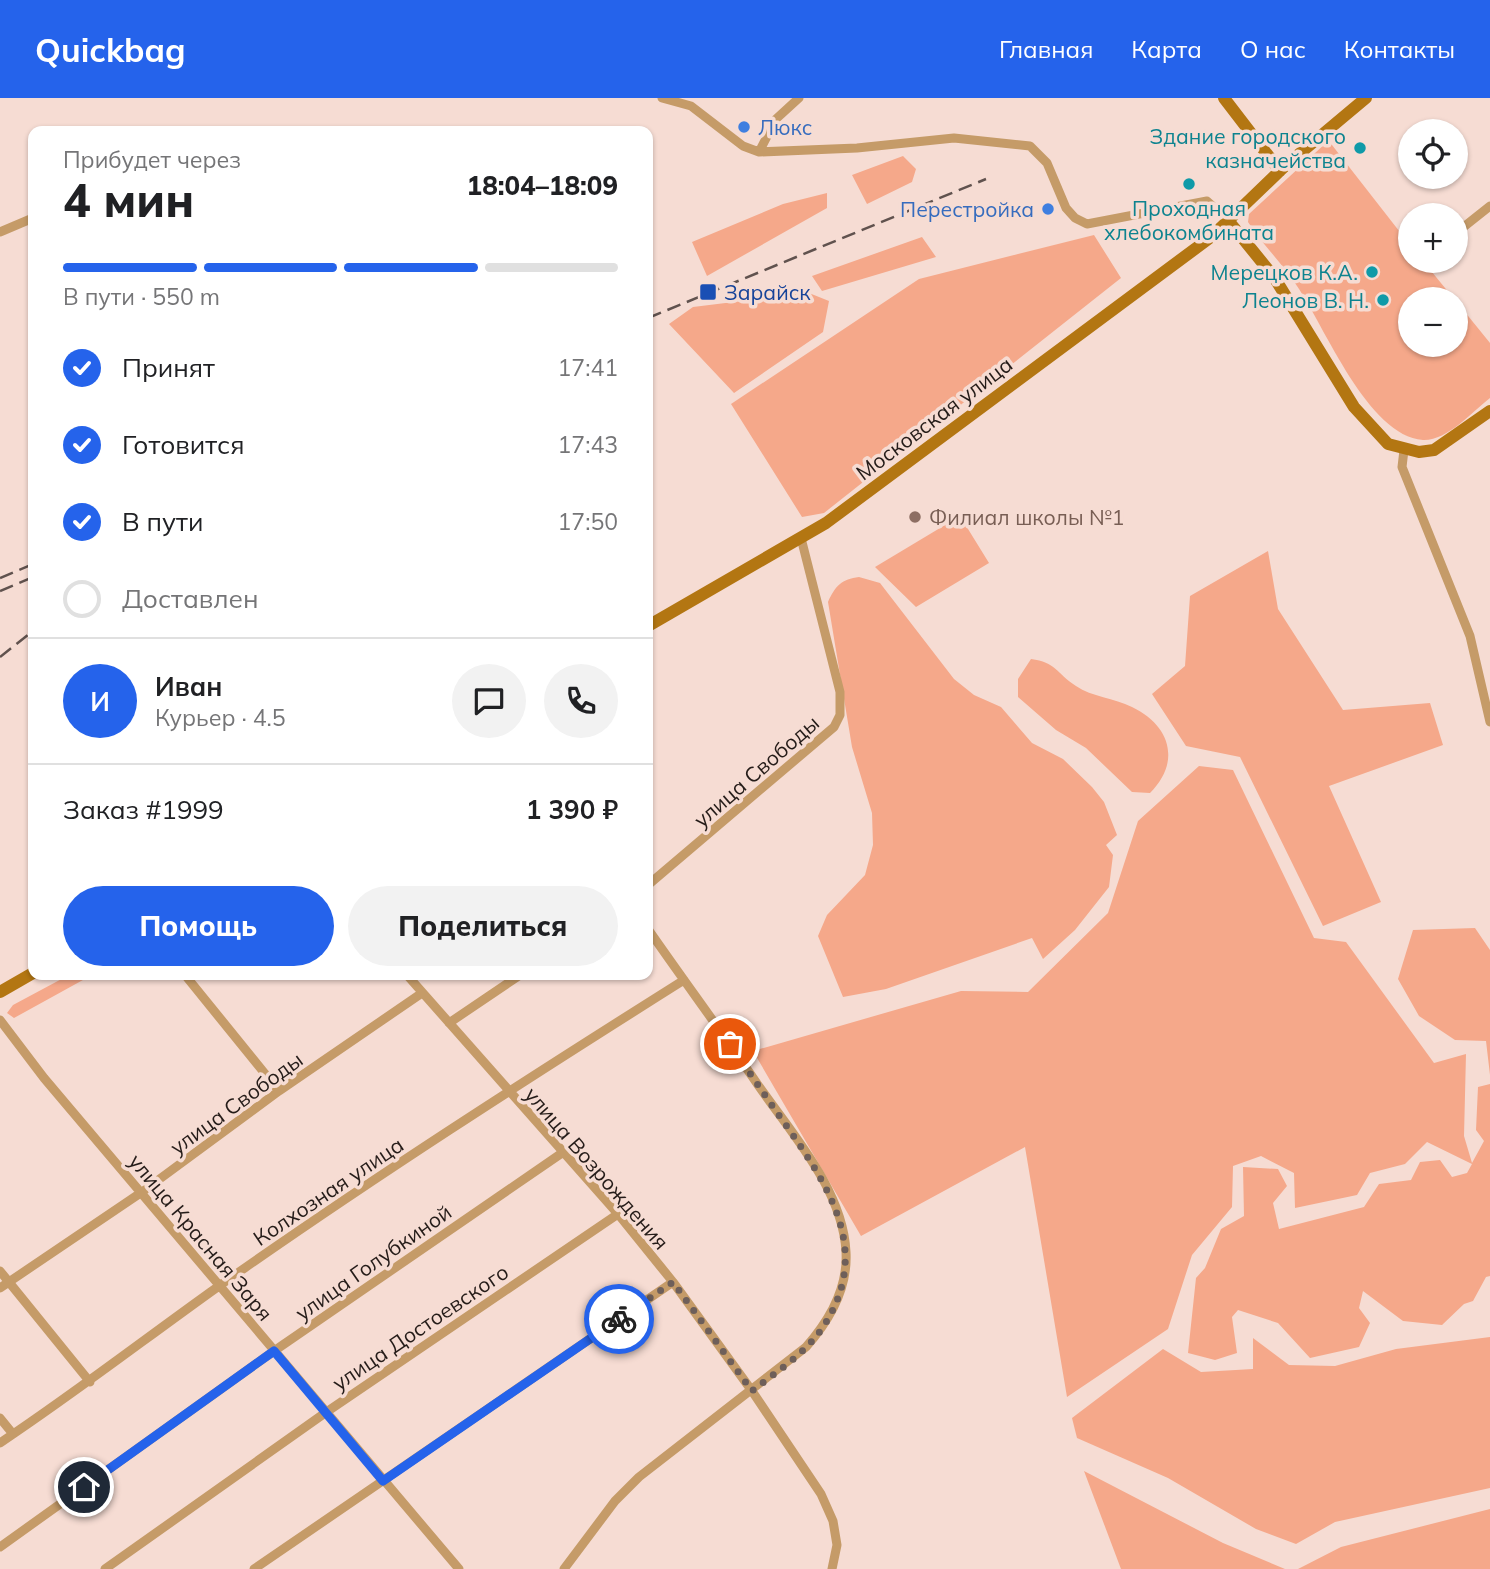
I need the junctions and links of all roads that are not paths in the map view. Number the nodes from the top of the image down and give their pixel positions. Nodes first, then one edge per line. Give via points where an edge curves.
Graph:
1 (662, 98) edge
2 (799, 98) edge
3 (1224, 98) edge
4 (1366, 98) edge
5 (759, 152) junction
6 (1280, 171) junction
7 (1490, 206) edge
8 (1227, 219) junction
9 (28, 220) edge
10 (1468, 223) edge
11 (0, 232) edge
12 (1490, 411) edge
13 (1404, 450) junction
14 (801, 538) junction
15 (653, 623) edge
16 (1490, 722) edge
17 (653, 881) edge
18 (653, 936) edge
19 (28, 976) edge
20 (190, 980) edge
21 (411, 980) edge
22 (513, 980) edge
23 (684, 980) junction
24 (0, 992) edge
25 (422, 993) junction
26 (0, 1020) edge
27 (449, 1023) junction
28 (279, 1091) junction
29 (508, 1092) junction
30 (562, 1153) junction
31 (142, 1192) junction
32 (618, 1214) junction
33 (0, 1270) edge
34 (10, 1281) junction
35 (673, 1282) junction
36 (219, 1286) junction
37 (0, 1288) edge
38 (274, 1351) junction
39 (90, 1382) junction
40 (752, 1391) junction
41 (324, 1413) junction
42 (0, 1418) edge
43 (13, 1434) junction
44 (0, 1443) edge
45 (383, 1481) junction
46 (0, 1547) edge
47 (105, 1569) edge
48 (254, 1569) edge
49 (459, 1569) edge
50 (564, 1569) edge
51 (832, 1569) edge

1 - 5 street via 691,106 743,146
2 - 5 street via 776,118
3 - 6 main road
4 - 6 main road, Московская улица
5 - 8 street via 954,138 1012,142 1037,150 1066,208 1087,224 1207,201
6 - 8 main road, Московская улица
7 - 10 street
8 - 13 main road via 1274,277 1354,407 1388,444
8 - 14 main road, Московская улица via 1211,237
9 - 11 street
12 - 13 main road via 1434,450
13 - 16 street via 1402,467 1470,636
14 - 15 main road, Московская улица
14 - 17 street, улица Свободы via 840,692 840,715 834,727
18 - 23 street
19 - 24 main road
20 - 28 street
21 - 25 street, улица Возрождения
22 - 27 street
23 - 29 street, Колхозная улица
23 - 40 street via 805,1153 831,1196 844,1234 845,1272 823,1328
25 - 27 street, улица Возрождения
25 - 28 street, улица Свободы
26 - 31 street, улица Красная Заря via 44,1079
27 - 29 street, улица Возрождения
28 - 31 street, улица Свободы
29 - 30 street, улица Возрождения
29 - 36 street, Колхозная улица
30 - 32 street, улица Возрождения
30 - 38 street, улица Голубкиной
31 - 34 street, улица Свободы
31 - 36 street, улица Красная Заря
32 - 35 street, улица Возрождения
32 - 41 street, улица Достоевского
33 - 34 street
34 - 37 street, улица Свободы
34 - 39 street
35 - 40 street, улица Возрождения
35 - 45 street
36 - 38 street, улица Красная Заря
36 - 39 street, Колхозная улица
38 - 41 street, улица Красная Заря
38 - 46 street, улица Голубкиной
39 - 43 street, Колхозная улица
40 - 50 street via 639,1477
40 - 51 street, улица Возрождения via 821,1493 837,1545
41 - 45 street, улица Красная Заря
41 - 47 street, улица Достоевского
42 - 43 street
43 - 44 street, Колхозная улица
45 - 48 street
45 - 49 street, улица Красная Заря

